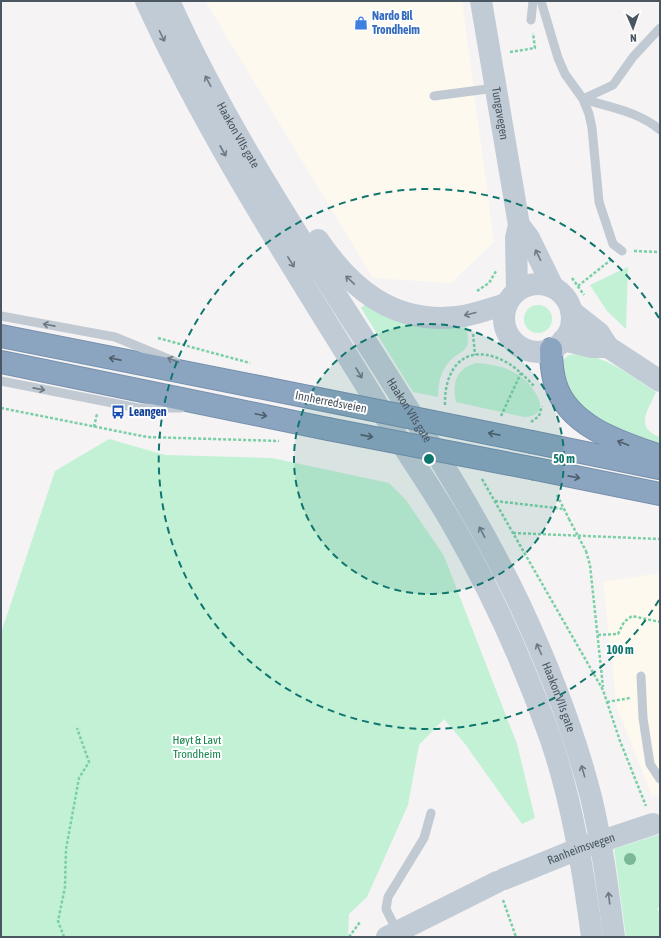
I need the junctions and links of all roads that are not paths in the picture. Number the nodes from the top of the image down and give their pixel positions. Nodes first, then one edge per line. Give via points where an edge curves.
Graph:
1 (146, 1) edge
2 (169, 1) edge
3 (481, 1) edge
4 (533, 1) edge
5 (541, 1) edge
6 (531, 20) road end
7 (660, 28) edge
8 (495, 88) junction
9 (434, 96) dead end
10 (583, 99) junction
11 (658, 126) edge
12 (276, 199) junction
13 (519, 225) junction
14 (622, 251) road end
15 (553, 287) junction
16 (512, 297) junction
17 (571, 311) junction
18 (1, 316) edge
19 (1, 336) edge
20 (557, 345) junction
21 (608, 346) junction
22 (1, 362) edge
23 (222, 380) junction
24 (1, 381) edge
25 (660, 381) edge
26 (223, 407) junction
27 (660, 456) edge
28 (660, 468) edge
29 (660, 494) edge
30 (641, 676) dead end
31 (660, 779) edge
32 (431, 813) dead end
33 (654, 819) edge
34 (392, 934) edge
35 (592, 937) edge
36 (614, 937) edge

1 -> 35 main road, Haakon VIIs gate via 189,90 230,164 453,526 498,610 526,674 550,739 569,802
12 -> 2 main road, Haakon VIIs gate via 210,84
3 - 8 main road, Tungavegen
4 - 6 lane
5 - 10 lane via 558,58 565,74
7 - 10 lane via 633,57 613,85
8 - 9 lane
8 - 13 main road, Tungavegen
10 - 11 lane via 632,114
10 - 14 lane via 592,128 599,202 612,244
16 -> 12 main road via 472,314 445,318 410,314 385,305 374,300 348,278 330,258 304,220
36 -> 12 main road, Haakon VIIs gate via 605,865 590,796 570,726 519,603 437,454
15 -> 13 main road, Tungavegen via 529,238
13 - 16 main road, Tungavegen
15 - 16 main road via 537,284 526,286
15 - 17 main road via 565,296
16 - 20 main road via 505,312 506,330 517,344 533,351
17 - 20 main road via 571,327
17 - 21 main road via 599,333
23 -> 18 lane via 115,337
23 -> 19 highway, Innherredsveien
20 - 21 main road
27 -> 20 highway via 611,438 581,419 570,408 555,384
21 - 25 main road
22 - 26 highway
28 -> 23 highway, Innherredsveien, bridge
24 -> 26 lane via 138,408
26 -> 29 highway, bridge
30 - 31 lane via 643,718 650,764
32 - 34 lane via 424,838 388,897 386,909
33 - 34 main road, Ranheimsvegen, bridge via 578,849 501,887

